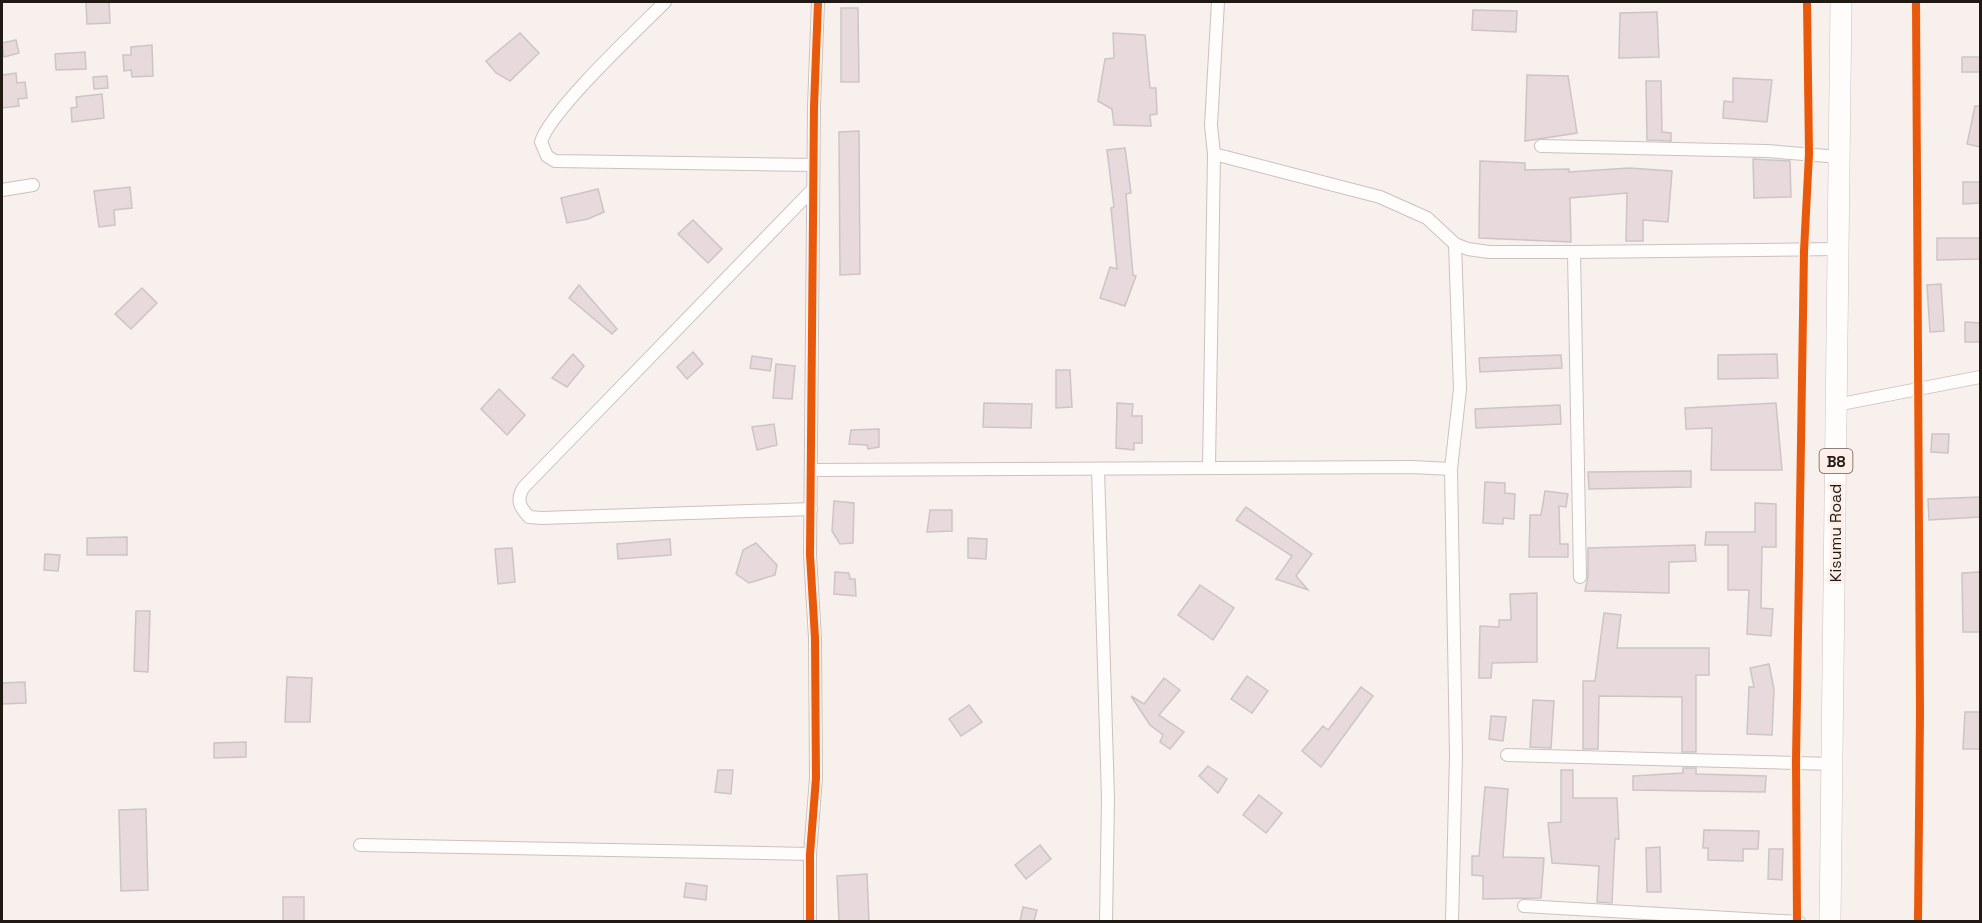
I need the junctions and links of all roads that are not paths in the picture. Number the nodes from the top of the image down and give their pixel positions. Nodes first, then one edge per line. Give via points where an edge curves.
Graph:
1 (665, 2) edge
2 (818, 2) edge
3 (1218, 2) edge
4 (1841, 2) edge
5 (1541, 146) dead end
6 (1214, 154) junction
7 (1840, 157) junction
8 (813, 165) junction
9 (33, 185) dead end
10 (813, 189) junction
11 (2, 190) edge
12 (1455, 244) junction
13 (1838, 249) junction
14 (1574, 252) junction
15 (1980, 377) edge
16 (1836, 405) junction
17 (1209, 468) junction
18 (1098, 469) junction
19 (1451, 469) junction
20 (811, 470) junction
21 (811, 509) junction
22 (1580, 577) dead end
23 (1507, 755) dead end
24 (1833, 764) junction
25 (360, 844) dead end
26 (810, 854) junction
27 (1524, 906) dead end
28 (810, 921) edge
29 (1106, 921) edge
30 (1452, 921) edge
31 (1799, 921) edge
32 (1830, 921) edge

1 - 8 street via 549,126 542,141 547,156 555,161
2 - 8 street
3 - 6 street via 1211,125
4 - 7 highway, Kisumu Road / B8
5 - 7 street via 1767,151
6 - 12 street via 1380,197 1427,218
6 - 17 street
7 - 13 highway, Kisumu Road / B8
8 - 10 street
9 - 11 street
10 - 20 street
10 - 21 street via 518,497 529,517 542,518
12 - 14 street via 1489,252
12 - 19 street via 1460,389
13 - 14 street
13 - 16 highway, Kisumu Road / B8
14 - 22 street
15 - 16 street
16 - 24 highway, Kisumu Road / B8
17 - 18 street
17 - 19 street
18 - 20 street
18 - 29 street via 1108,798
19 - 30 street via 1456,755
20 - 21 street
21 - 26 street via 816,778
23 - 24 street
24 - 32 highway, Kisumu Road / B8
25 - 26 street
26 - 28 street
27 - 31 street

